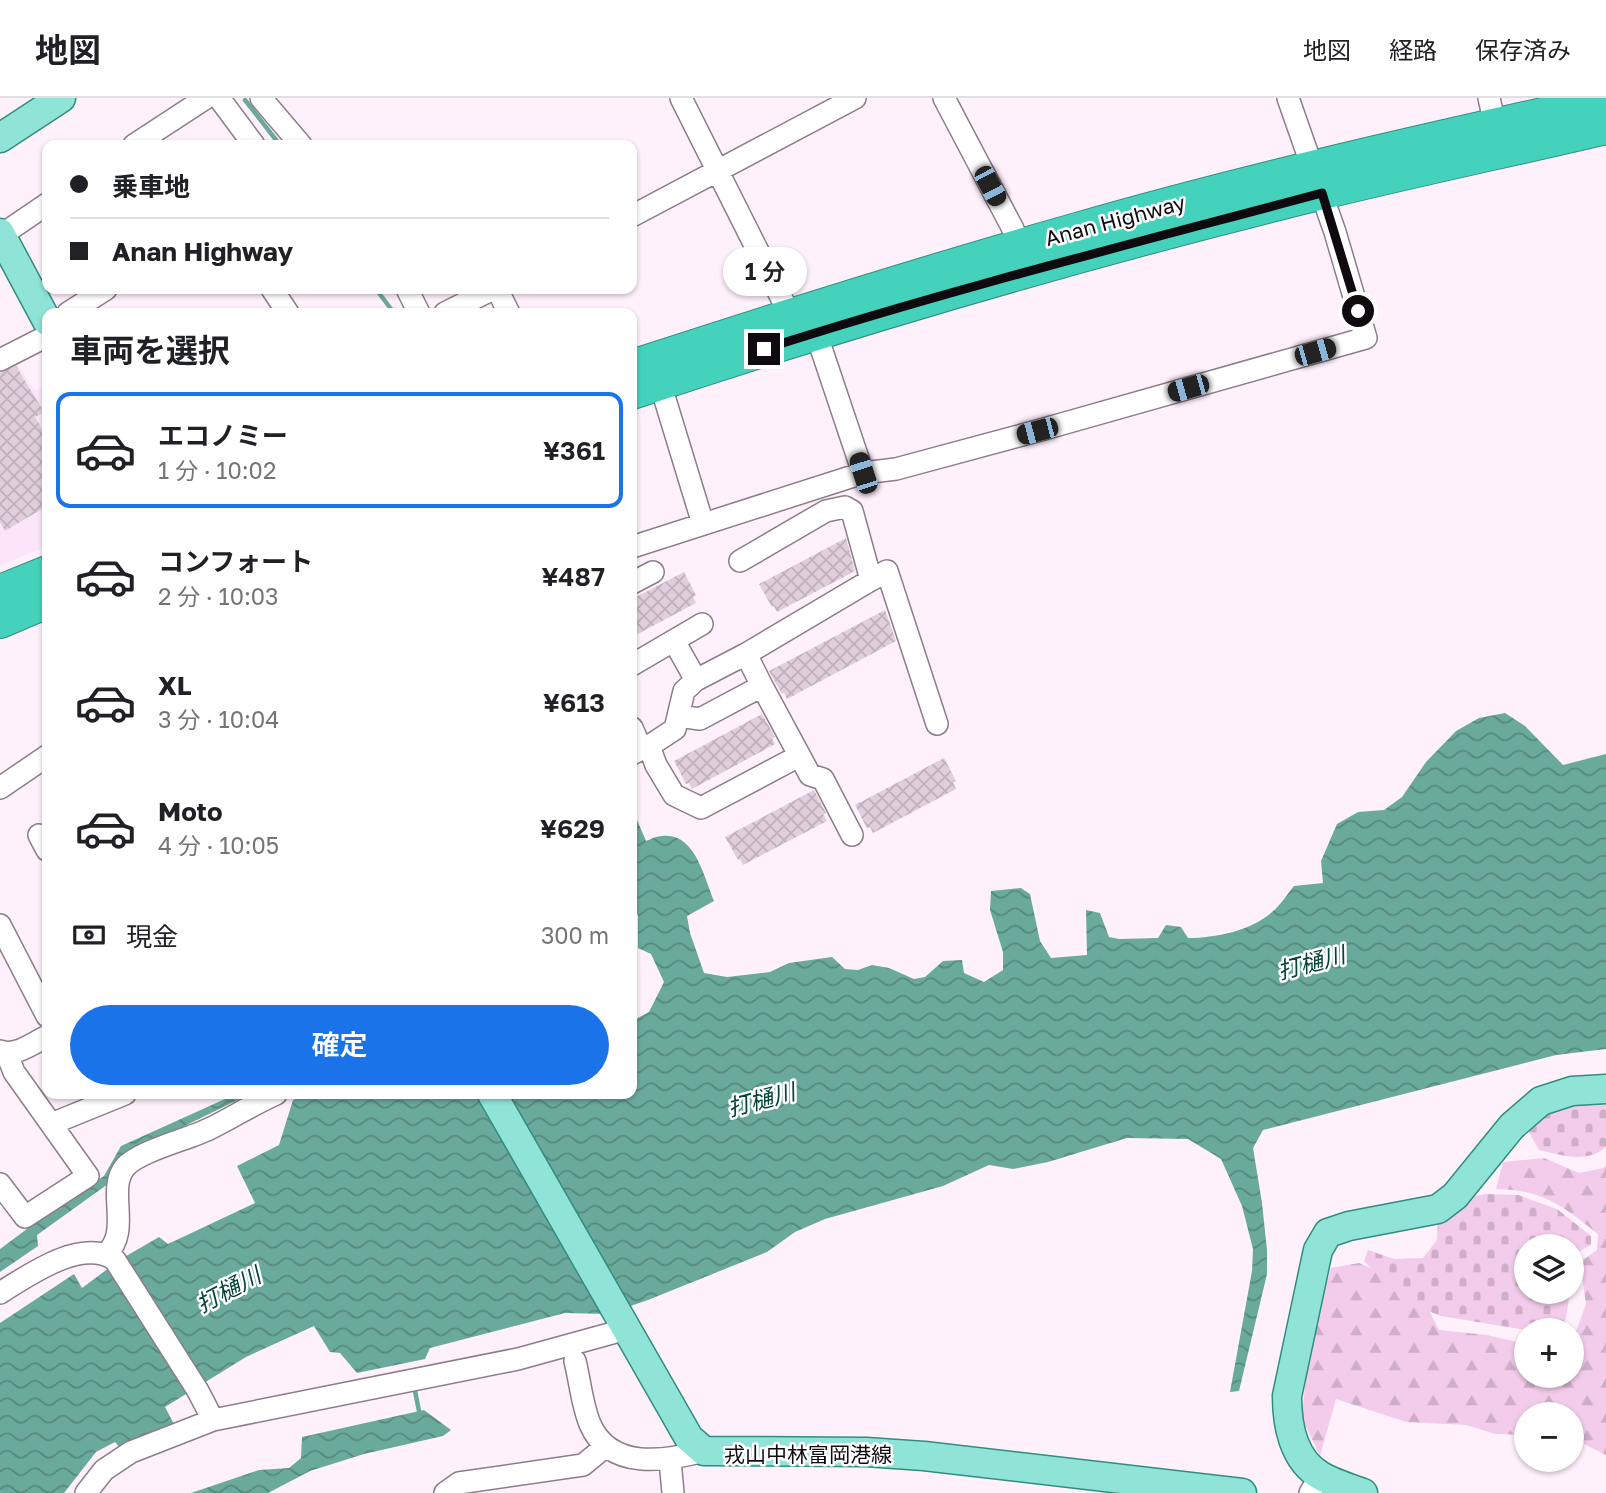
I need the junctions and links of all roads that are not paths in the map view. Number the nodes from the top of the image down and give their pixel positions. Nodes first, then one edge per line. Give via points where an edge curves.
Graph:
1 (61, 98) edge
2 (206, 98) edge
3 (219, 98) edge
4 (261, 98) edge
5 (681, 98) edge
6 (855, 98) edge
7 (944, 98) edge
8 (1288, 98) edge
9 (1606, 100) edge
10 (1492, 111) edge
11 (1606, 128) edge
12 (0, 138) edge
13 (142, 140) edge
14 (250, 140) edge
15 (297, 140) edge
16 (718, 170) junction
17 (1317, 181) junction
18 (42, 207) edge
19 (637, 213) edge
20 (1, 235) edge
21 (1020, 246) junction
22 (98, 294) edge
23 (485, 294) edge
24 (76, 308) edge
25 (455, 308) edge
26 (42, 312) edge
27 (790, 314) junction
28 (816, 332) junction
29 (42, 338) edge
30 (0, 360) edge
31 (637, 364) edge
32 (646, 388) edge
33 (863, 473) junction
34 (704, 524) junction
35 (637, 545) edge
36 (740, 561) dead end
37 (653, 572) dead end
38 (42, 574) edge
39 (637, 580) edge
40 (871, 580) junction
41 (0, 591) edge
42 (42, 604) edge
43 (0, 622) edge
44 (702, 624) dead end
45 (674, 641) junction
46 (746, 654) junction
47 (637, 662) edge
48 (696, 680) junction
49 (762, 686) junction
50 (678, 716) junction
51 (937, 724) dead end
52 (641, 749) edge
53 (799, 756) junction
54 (42, 759) edge
55 (0, 788) edge
56 (852, 835) dead end
57 (0, 925) edge
58 (42, 1006) edge
59 (42, 1038) edge
60 (3, 1052) edge
61 (1606, 1089) edge
62 (113, 1099) edge
63 (266, 1099) edge
64 (495, 1099) edge
65 (53, 1127) junction
66 (0, 1184) edge
67 (110, 1257) junction
68 (0, 1293) edge
69 (624, 1323) junction
70 (575, 1361) dead end
71 (213, 1420) junction
72 (606, 1446) junction
73 (704, 1451) junction
74 (671, 1474) edge
75 (1315, 1484) edge
76 (86, 1493) edge
77 (445, 1493) edge
78 (1242, 1493) edge
79 (1363, 1493) edge

1 - 12 main road
2 - 13 street
3 - 14 street
4 - 15 street
5 - 16 street
6 - 16 street
7 - 21 street
8 - 17 street
9 - 10 highway, Anan Highway
10 - 17 highway, Anan Highway
11 - 17 highway, Anan Highway
16 - 19 street
16 - 27 street
17 - 21 highway, Anan Highway via 1079,228
17 - 28 highway, Anan Highway via 1085,256
17 - 33 street via 1366,338 896,469
18 - 20 street
20 - 26 main road
21 - 27 highway, Anan Highway
22 - 24 street
23 - 25 street
27 - 28 street
27 - 31 highway, Anan Highway
28 - 32 highway, Anan Highway
28 - 33 street
29 - 30 street
32 - 34 street
33 - 34 street
34 - 35 street
36 - 40 street via 825,511 845,507 852,511
37 - 39 street
38 - 41 highway
40 - 46 street
40 - 51 street via 887,571
42 - 43 highway
44 - 45 street
45 - 47 street
45 - 48 street
46 - 48 street
46 - 49 street
48 - 50 street via 684,691
49 - 50 street via 700,719
49 - 53 street
50 - 52 street via 671,733
52 - 53 street via 674,795 701,808
53 - 56 street via 810,775 823,779
54 - 55 street
57 - 58 street
59 - 60 street
60 - 65 street
61 - 75 main road via 1572,1091 1541,1101 1512,1126 1455,1196 1438,1209 1328,1233 1318,1250 1287,1396 1287,1418 1295,1445
62 - 65 street
63 - 67 street via 124,1168 117,1238
64 - 69 main road, 戎山中林富岡港線
65 - 66 street via 88,1176 25,1217
67 - 68 street via 87,1252 44,1265
67 - 71 street
69 - 71 street via 519,1359
69 - 73 main road, 戎山中林富岡港線 via 689,1438
70 - 72 street via 590,1425
71 - 76 street via 131,1452 104,1470
72 - 74 street
72 - 77 street via 583,1465 459,1483
73 - 74 street
73 - 78 main road, 戎山中林富岡港線 via 924,1456
75 - 79 main road

